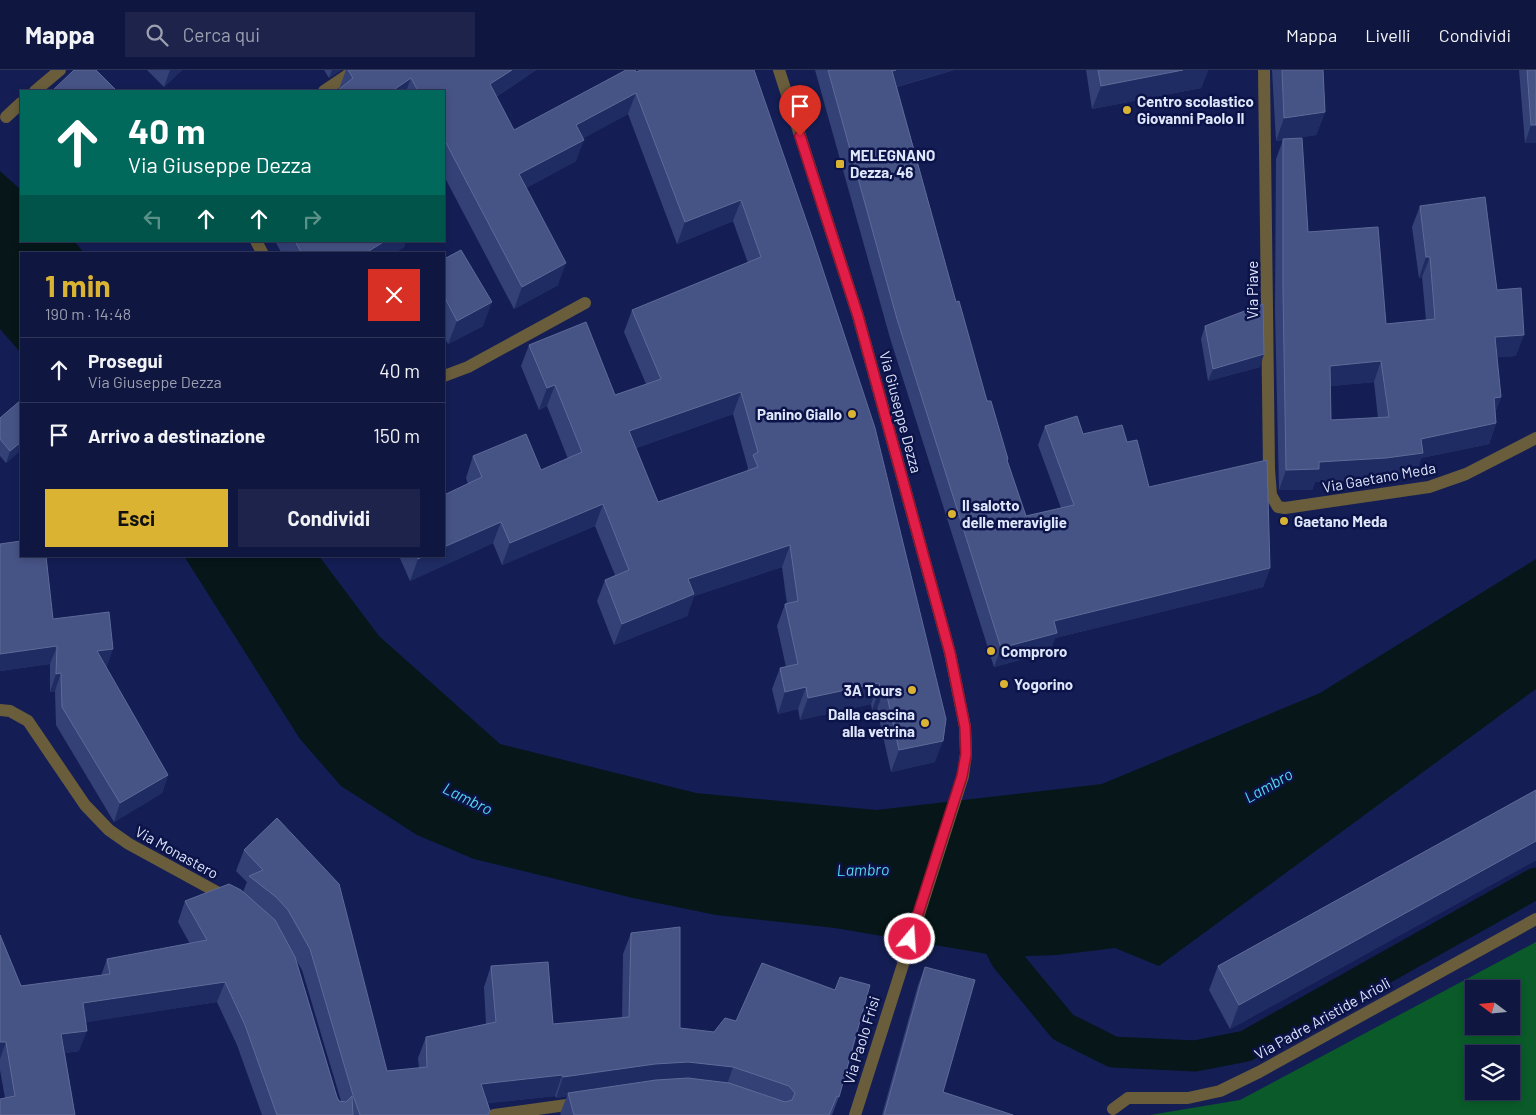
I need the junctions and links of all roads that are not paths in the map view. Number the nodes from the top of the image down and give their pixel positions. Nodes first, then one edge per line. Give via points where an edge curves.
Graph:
1 (60, 70) edge
2 (355, 70) edge
3 (779, 70) edge
4 (1264, 70) edge
5 (36, 90) edge
6 (325, 90) edge
7 (20, 104) edge
8 (6, 117) dead end
9 (585, 303) dead end
10 (445, 376) edge
11 (1536, 438) edge
12 (1278, 507) joint
13 (5, 710) edge
14 (238, 904) edge
15 (1536, 919) edge
16 (898, 975) joint
17 (590, 1102) edge
18 (1113, 1108) dead end
19 (494, 1115) edge
20 (855, 1115) edge

1 - 5 street
2 - 6 street
3 - 16 street, Via Giuseppe Dezza via 858,316 950,653 965,727 964,768
4 - 12 street, Via Piave via 1269,470 1271,495
7 - 8 street
9 - 10 street
11 - 12 street, Via Gaetano Meda via 1466,474 1430,487
13 - 14 street, Via Monastero via 24,718 32,727 80,799 109,830
15 - 18 street, Via Padre Aristide Arioli via 1220,1091 1188,1098 1128,1098
16 - 20 street, Via Paolo Frisi
17 - 19 street

